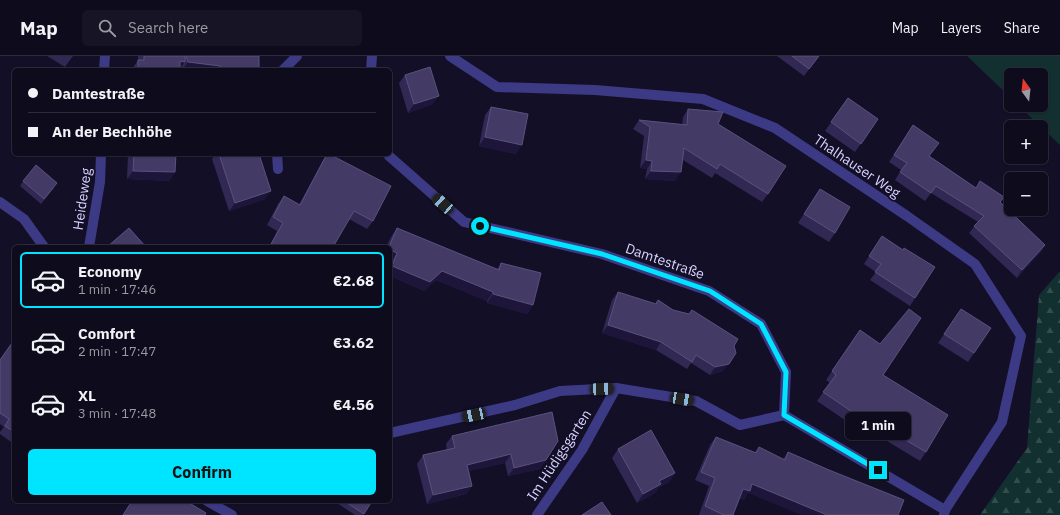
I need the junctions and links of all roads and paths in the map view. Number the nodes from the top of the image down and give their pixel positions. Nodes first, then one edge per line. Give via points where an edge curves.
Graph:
1 (105, 56) edge
2 (297, 56) edge
3 (372, 56) edge
4 (450, 56) edge
5 (104, 68) edge
6 (285, 68) edge
7 (371, 68) edge
8 (101, 156) edge
9 (277, 156) edge
10 (389, 156) edge
11 (278, 169) dead end
12 (0, 202) edge
13 (43, 245) edge
14 (89, 245) edge
15 (616, 388) junction
16 (784, 415) junction
17 (392, 433) edge
18 (211, 503) edge
19 (944, 512) edge
20 (232, 515) edge
21 (537, 515) edge

1 - 5 street
2 - 6 street
3 - 7 street
4 - 19 street, Thalhauser Weg via 497,87 595,90 703,99 775,128 975,264 1021,336 1002,422
8 - 14 street, Heideweg via 100,182
9 - 11 street
10 - 16 street, Damtestraße via 464,222 602,254 710,291 761,324 786,372
12 - 13 street via 24,219
15 - 16 street via 696,401 740,425
15 - 17 street via 560,391 515,405
15 - 21 street, Im Hüdigsgarten via 582,450
16 - 19 street
18 - 20 street

